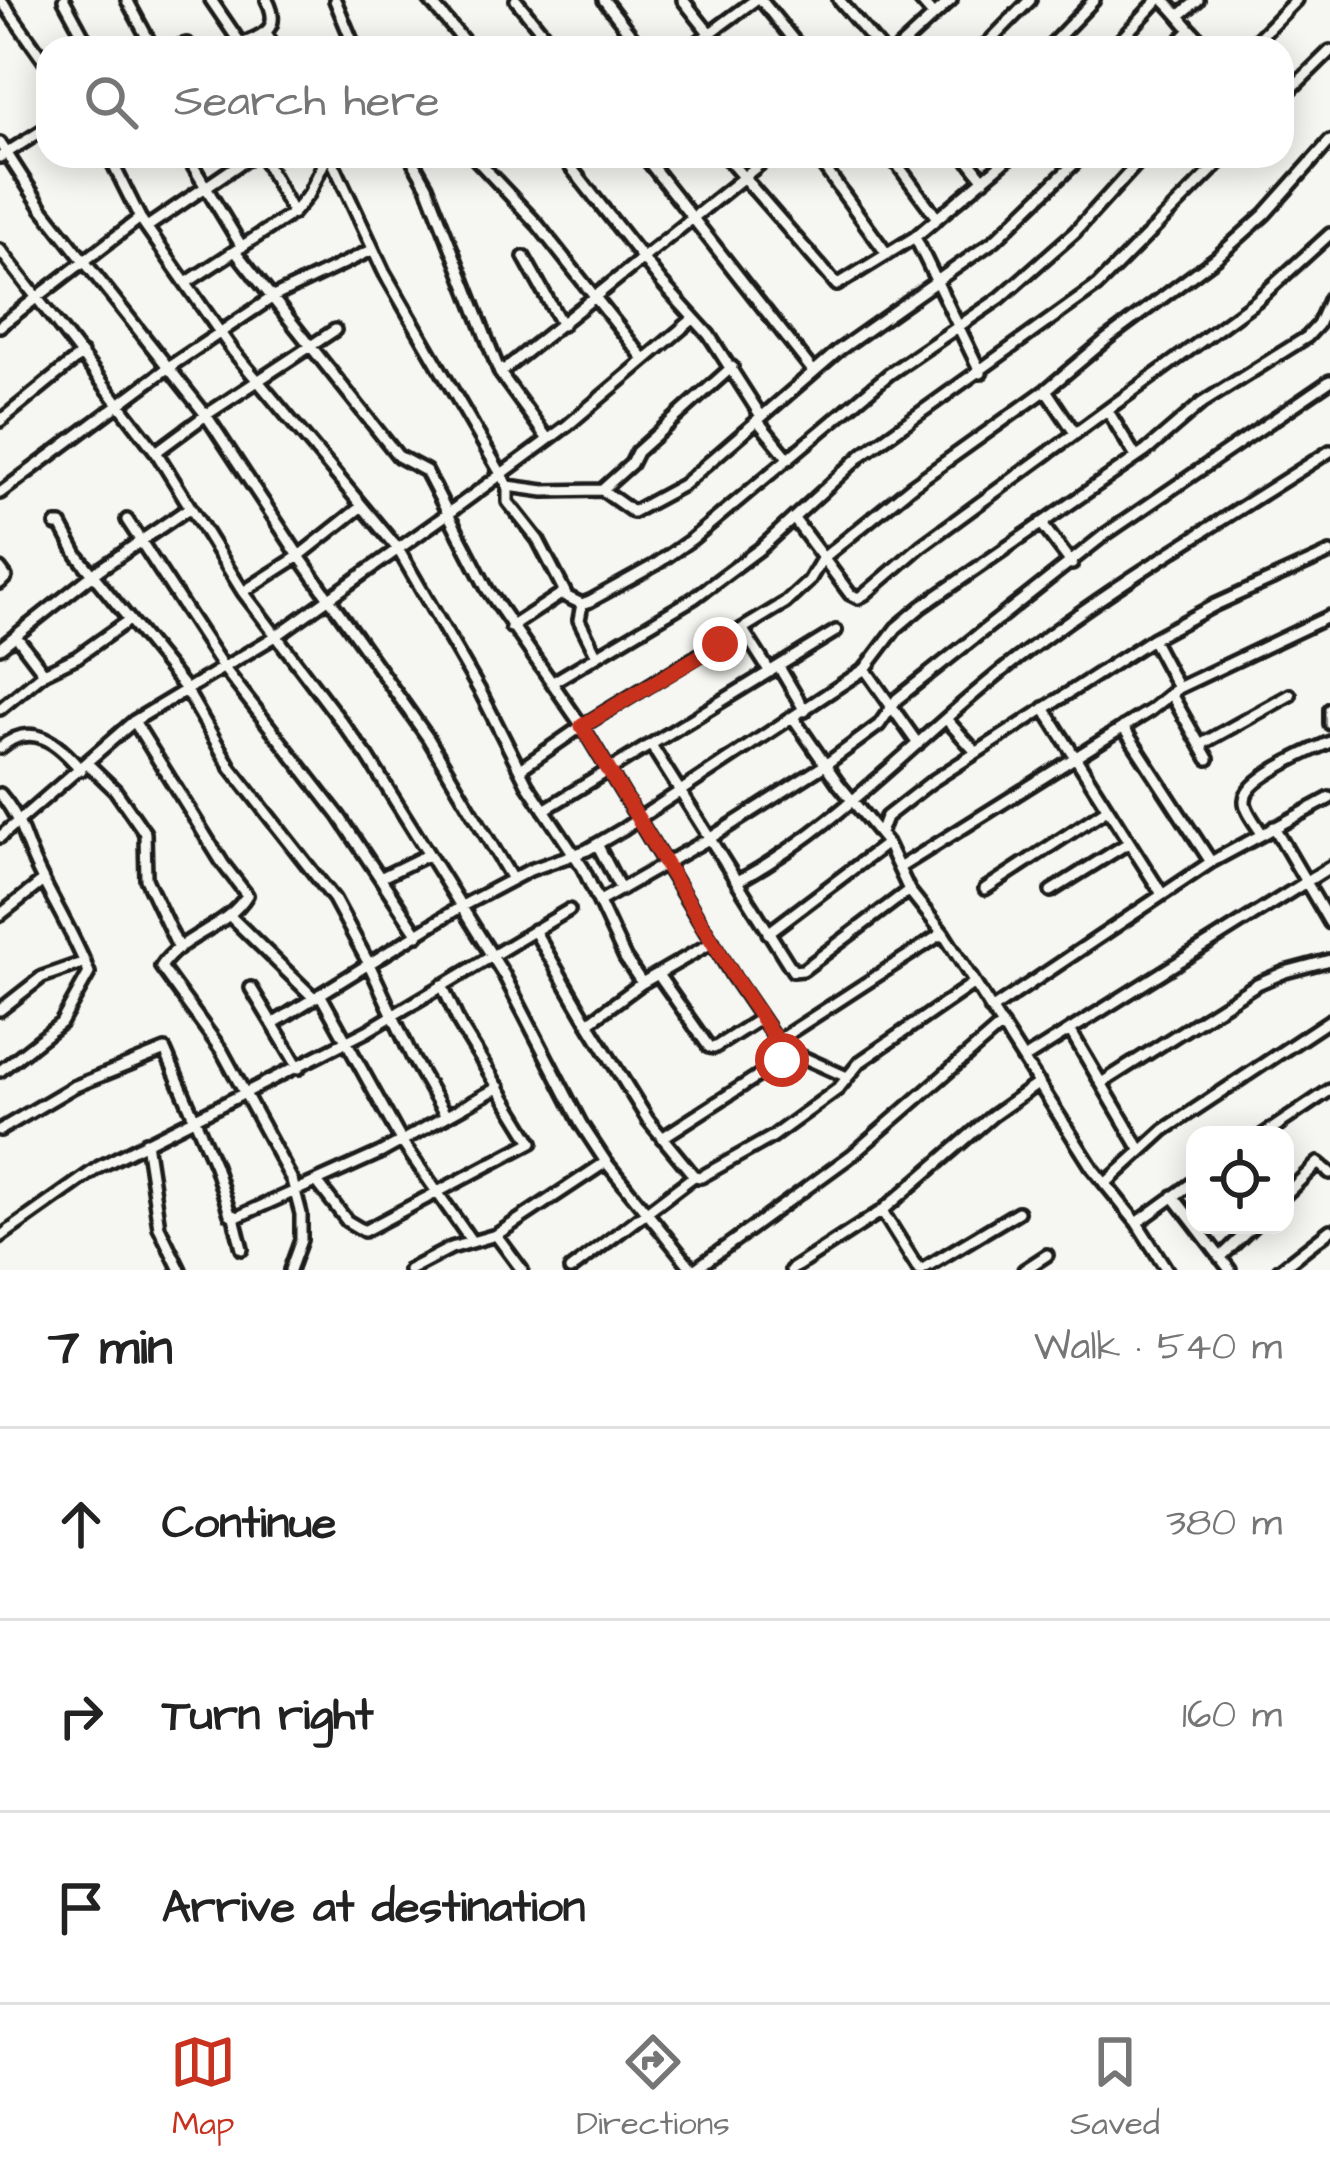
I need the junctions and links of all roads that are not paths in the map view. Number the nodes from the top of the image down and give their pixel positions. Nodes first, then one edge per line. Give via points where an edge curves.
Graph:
1 (1, 0) edge
2 (64, 0) edge
3 (127, 0) edge
4 (212, 0) edge
5 (267, 0) edge
6 (335, 0) edge
7 (429, 0) edge
8 (516, 0) edge
9 (604, 0) edge
10 (683, 0) edge
11 (758, 0) edge
12 (838, 0) edge
13 (920, 0) edge
14 (951, 0) edge
15 (1030, 0) edge
16 (1094, 0) edge
17 (1161, 0) edge
18 (1198, 0) edge
19 (1296, 0) edge
20 (1180, 15) junction
21 (934, 16) junction
22 (265, 32) junction
23 (1188, 32) junction
24 (710, 34) junction
25 (84, 36) edge
26 (146, 36) edge
27 (231, 36) edge
28 (257, 36) edge
29 (267, 36) edge
30 (350, 36) edge
31 (460, 36) edge
32 (545, 36) edge
33 (632, 36) edge
34 (707, 36) edge
35 (790, 36) edge
36 (870, 36) edge
37 (912, 36) edge
38 (995, 36) edge
39 (1060, 36) edge
40 (1125, 36) edge
41 (1184, 36) edge
42 (1194, 36) edge
43 (1261, 36) edge
44 (36, 49) edge
45 (1330, 51) edge
46 (1294, 86) edge
47 (36, 133) edge
48 (1330, 141) edge
49 (2, 151) edge
50 (115, 168) edge
51 (195, 168) edge
52 (235, 168) edge
53 (269, 168) edge
54 (323, 168) edge
55 (334, 168) edge
56 (417, 168) edge
57 (484, 168) edge
58 (572, 168) edge
59 (654, 168) edge
60 (736, 168) edge
61 (755, 168) edge
62 (825, 168) edge
63 (900, 168) edge
64 (974, 168) edge
65 (998, 168) edge
66 (1070, 168) edge
67 (1133, 168) edge
68 (1214, 168) edge
69 (744, 177) junction
70 (984, 180) junction
71 (206, 189) junction
72 (293, 213) junction
73 (694, 217) junction
74 (937, 218) junction
75 (144, 222) junction
76 (1330, 234) edge
77 (915, 236) junction
78 (238, 249) junction
79 (0, 250) edge
80 (372, 250) junction
81 (887, 254) junction
82 (524, 257) dead end
83 (643, 258) junction
84 (87, 260) junction
85 (186, 283) junction
86 (940, 283) junction
87 (594, 296) junction
88 (273, 297) junction
89 (35, 298) junction
90 (1330, 298) edge
91 (1326, 317) edge
92 (693, 319) junction
93 (562, 325) junction
94 (0, 326) edge
95 (958, 329) junction
96 (335, 330) dead end
97 (220, 332) junction
98 (310, 345) junction
99 (82, 354) junction
100 (494, 358) junction
101 (644, 359) junction
102 (516, 360) junction
103 (169, 367) junction
104 (732, 367) junction
105 (813, 371) junction
106 (500, 373) junction
107 (981, 373) junction
108 (258, 381) junction
109 (1330, 381) edge
110 (1046, 390) junction
111 (120, 404) junction
112 (1108, 411) junction
113 (206, 415) junction
114 (759, 418) junction
115 (0, 421) edge
116 (1075, 433) junction
117 (547, 438) junction
118 (1330, 451) edge
119 (156, 452) junction
120 (1136, 457) junction
121 (789, 459) junction
122 (499, 476) junction
123 (508, 486) junction
124 (602, 490) junction
125 (0, 494) edge
126 (362, 506) junction
127 (189, 508) junction
128 (446, 515) junction
129 (794, 519) junction
130 (127, 520) dead end
131 (1041, 523) junction
132 (56, 525) dead end
133 (141, 541) junction
134 (398, 549) junction
135 (1330, 553) edge
136 (298, 556) junction
137 (822, 560) junction
138 (1072, 563) junction
139 (0, 569) edge
140 (94, 573) junction
141 (0, 583) edge
142 (243, 592) junction
143 (566, 594) junction
144 (331, 597) junction
145 (582, 604) junction
146 (1330, 616) edge
147 (129, 620) junction
148 (511, 627) junction
149 (743, 630) junction
150 (836, 631) dead end
151 (16, 636) junction
152 (276, 636) junction
153 (1152, 639) junction
154 (0, 648) edge
155 (597, 656) junction
156 (223, 667) junction
157 (774, 669) junction
158 (865, 669) junction
159 (44, 673) junction
160 (554, 682) junction
161 (185, 688) junction
162 (1175, 691) junction
163 (1290, 695) dead end
164 (889, 707) junction
165 (1044, 708) junction
166 (0, 709) edge
167 (1330, 709) edge
168 (805, 711) junction
169 (794, 718) junction
170 (946, 718) junction
171 (134, 721) junction
172 (1330, 724) edge
173 (582, 726) junction
174 (1123, 727) junction
175 (1330, 742) edge
176 (918, 744) junction
177 (651, 745) junction
178 (1200, 745) junction
179 (0, 748) edge
180 (975, 751) junction
181 (1076, 758) junction
182 (1208, 759) dead end
183 (825, 765) junction
184 (85, 767) junction
185 (520, 769) junction
186 (607, 770) junction
187 (680, 790) junction
188 (0, 794) edge
189 (1330, 798) edge
190 (851, 800) junction
191 (1107, 809) junction
192 (544, 810) junction
193 (20, 819) junction
194 (637, 819) junction
195 (1274, 827) junction
196 (1262, 833) junction
197 (0, 837) edge
198 (712, 837) junction
199 (884, 838) junction
200 (1128, 843) junction
201 (597, 844) junction
202 (427, 854) junction
203 (576, 855) junction
204 (1211, 862) junction
205 (666, 864) junction
206 (1330, 867) edge
207 (899, 868) junction
208 (380, 878) junction
209 (512, 879) junction
210 (43, 881) junction
211 (738, 881) junction
212 (1304, 881) junction
213 (986, 889) dead end
214 (621, 890) junction
215 (908, 890) junction
216 (1051, 891) dead end
217 (1162, 894) junction
218 (600, 901) junction
219 (462, 906) junction
220 (569, 910) dead end
221 (0, 915) edge
222 (231, 916) junction
223 (1330, 923) edge
224 (533, 929) junction
225 (768, 933) junction
226 (943, 933) junction
227 (418, 935) junction
228 (713, 942) junction
229 (179, 949) junction
230 (492, 954) junction
231 (1330, 960) edge
232 (85, 962) junction
233 (370, 964) junction
234 (659, 976) junction
235 (642, 983) junction
236 (974, 983) junction
237 (442, 985) junction
238 (251, 988) dead end
239 (317, 996) junction
240 (0, 1010) edge
241 (992, 1010) junction
242 (394, 1015) junction
243 (760, 1018) junction
244 (1330, 1020) edge
245 (274, 1023) junction
246 (588, 1023) junction
247 (1002, 1025) junction
248 (1070, 1030) junction
249 (777, 1041) junction
250 (344, 1043) junction
251 (784, 1056) junction
252 (1024, 1059) junction
253 (299, 1068) junction
254 (0, 1071) edge
255 (847, 1077) junction
256 (1103, 1082) junction
257 (1039, 1083) junction
258 (499, 1087) junction
259 (1330, 1090) edge
260 (244, 1094) junction
261 (446, 1116) junction
262 (194, 1118) junction
263 (1276, 1126) edge
264 (0, 1130) edge
265 (662, 1138) junction
266 (146, 1142) junction
267 (402, 1142) junction
268 (1142, 1151) junction
269 (606, 1162) junction
270 (1330, 1173) edge
271 (694, 1177) junction
272 (317, 1183) junction
273 (1105, 1184) junction
274 (1294, 1186) edge
275 (1186, 1187) edge
276 (296, 1190) junction
277 (437, 1194) junction
278 (1173, 1196) junction
279 (645, 1211) junction
280 (882, 1211) junction
281 (1018, 1212) dead end
282 (234, 1217) junction
283 (1137, 1223) junction
284 (1330, 1230) edge
285 (1244, 1234) edge
286 (496, 1235) junction
287 (0, 1238) edge
288 (472, 1242) junction
289 (242, 1249) dead end
290 (1047, 1256) dead end
291 (1220, 1258) junction
292 (691, 1267) edge
293 (180, 1270) edge
294 (290, 1270) edge
295 (409, 1270) edge
296 (522, 1270) edge
297 (570, 1270) edge
298 (671, 1270) edge
299 (791, 1270) edge
300 (920, 1270) edge
301 (1024, 1270) edge
302 (1167, 1270) edge
303 (1230, 1270) edge
304 (1279, 1270) edge

1 - 44 street
2 - 25 street
3 - 26 street
4 - 27 street
5 - 22 street via 275,20
6 - 30 street
7 - 31 street
8 - 32 street
9 - 33 street
10 - 24 street
11 - 24 street
11 - 35 street
12 - 36 street
13 - 21 street
14 - 21 street
15 - 38 street
16 - 39 street
17 - 20 street
17 - 40 street
18 - 20 street
19 - 43 street
20 - 23 street
21 - 37 street
22 - 28 street
22 - 29 street
23 - 41 street
23 - 42 street
24 - 34 street
45 - 46 street
47 - 49 street
48 - 110 street via 1216,258
49 - 84 street
50 - 75 street
51 - 71 street
52 - 71 street
53 - 72 street
54 - 72 street
55 - 80 street
56 - 100 street
57 - 87 street
58 - 83 street
59 - 73 street
60 - 69 street
61 - 69 street
62 - 81 street
63 - 74 street
64 - 70 street
65 - 70 street
66 - 86 street
67 - 95 street via 1055,252
68 - 107 street via 1097,286
69 - 73 street
69 - 81 street via 834,284
70 - 74 street
71 - 75 street
71 - 78 street
72 - 78 street
73 - 83 street
73 - 105 street
74 - 77 street
75 - 84 street
75 - 85 street
76 - 112 street via 1256,301
77 - 81 street
77 - 86 street
78 - 85 street
78 - 88 street
79 - 89 street
80 - 88 street
80 - 122 street
82 - 93 street
83 - 87 street
83 - 92 street
84 - 89 street
84 - 103 street
85 - 97 street
86 - 95 street
86 - 105 street
87 - 93 street
87 - 101 street
88 - 97 street
88 - 98 street
89 - 94 street
89 - 99 street
90 - 91 street
91 - 120 street
92 - 101 street
92 - 104 street
93 - 102 street
95 - 107 street
95 - 121 street via 889,374
96 - 98 street
97 - 103 street
97 - 108 street
98 - 108 street
98 - 128 street via 398,456 426,470
99 - 111 street
99 - 115 street
100 - 102 street
100 - 106 street
101 - 117 street
102 - 106 street
103 - 111 street
103 - 113 street
104 - 114 street
104 - 124 street
105 - 114 street
106 - 117 street
107 - 129 street via 863,454
108 - 113 street
108 - 126 street
109 - 138 street
110 - 116 street
110 - 137 street
111 - 119 street
111 - 125 street
112 - 116 street
112 - 120 street
113 - 119 street
113 - 136 street
114 - 121 street
114 - 124 street via 643,509 633,512
116 - 137 street via 858,598
117 - 122 street
118 - 170 street via 1019,657
119 - 127 street
120 - 131 street
121 - 145 street via 655,565
122 - 123 street
122 - 128 street
123 - 124 street
123 - 143 street via 508,502
126 - 134 street
126 - 136 street
127 - 133 street
127 - 142 street
128 - 134 street
128 - 148 street
129 - 137 street
129 - 155 street via 694,598
130 - 133 street
131 - 138 street
131 - 158 street via 905,619
132 - 140 street
133 - 140 street
133 - 156 street
134 - 144 street
134 - 185 street
135 - 153 street
136 - 142 street
136 - 144 street
137 - 149 street via 799,591
138 - 164 street
139 - 141 street
140 - 147 street
140 - 151 street
142 - 152 street
143 - 145 street
143 - 148 street
144 - 152 street
144 - 209 street
145 - 155 street via 578,620
146 - 162 street
147 - 159 street
147 - 161 street
148 - 160 street
149 - 157 street
149 - 173 street
150 - 157 street
151 - 154 street
151 - 159 street
152 - 156 street
152 - 202 street via 368,757
153 - 162 street
153 - 165 street
155 - 160 street
156 - 161 street
156 - 208 street
157 - 168 street
157 - 177 street
158 - 164 street
158 - 168 street
159 - 166 street
160 - 173 street
161 - 171 street
161 - 233 street via 231,768 334,899
162 - 174 street
162 - 178 street
163 - 178 street
164 - 176 street
164 - 183 street via 879,725
165 - 180 street
165 - 181 street
167 - 172 street
168 - 169 street
169 - 183 street
169 - 187 street
170 - 176 street
170 - 180 street
171 - 184 street
171 - 222 street via 247,895
173 - 185 street
173 - 186 street
174 - 181 street
174 - 204 street
175 - 196 street via 1250,787 1246,807
176 - 190 street
177 - 186 street
177 - 187 street
178 - 182 street
179 - 184 street via 34,735
180 - 199 street via 892,811
181 - 191 street
181 - 207 street
183 - 190 street
183 - 198 street
184 - 193 street
184 - 229 street via 115,790 145,833 148,886
185 - 192 street
186 - 192 street
186 - 194 street
187 - 194 street
187 - 198 street
188 - 193 street
189 - 195 street
190 - 199 street
190 - 211 street
191 - 200 street
191 - 213 street
192 - 203 street
193 - 197 street
193 - 210 street
194 - 201 street
194 - 205 street
195 - 196 street
195 - 212 street
196 - 204 street
198 - 205 street
198 - 211 street
199 - 207 street
199 - 225 street
200 - 216 street
200 - 217 street
201 - 203 street
201 - 214 street
202 - 208 street
202 - 219 street
203 - 209 street
203 - 218 street
204 - 217 street
205 - 214 street
205 - 228 street
206 - 212 street
207 - 215 street
208 - 227 street
209 - 219 street
210 - 221 street
210 - 232 street
211 - 225 street
212 - 223 street
212 - 248 street
214 - 218 street
215 - 225 street via 803,970 787,964
215 - 226 street
217 - 241 street
218 - 235 street
219 - 227 street
219 - 230 street
220 - 224 street
222 - 229 street
222 - 239 street
224 - 230 street
224 - 246 street
226 - 236 street
226 - 249 street
227 - 233 street
228 - 234 street
228 - 243 street
229 - 260 street via 161,967
230 - 237 street
230 - 269 street
231 - 256 street via 1257,984
232 - 240 street via 42,976
232 - 254 street via 88,977 67,1016
233 - 239 street
233 - 242 street
234 - 235 street
234 - 243 street via 709,1047
235 - 246 street
236 - 241 street
236 - 255 street
237 - 242 street
237 - 258 street
238 - 245 street
239 - 245 street
239 - 250 street
241 - 247 street
242 - 250 street
242 - 261 street
243 - 249 street
244 - 268 street
245 - 253 street
246 - 265 street
247 - 252 street
247 - 292 street via 852,1155
248 - 252 street
248 - 256 street
249 - 251 street
250 - 253 street
250 - 267 street
251 - 255 street
251 - 265 street
252 - 257 street
253 - 260 street
255 - 271 street via 772,1137
256 - 268 street
257 - 273 street
257 - 280 street
258 - 261 street
258 - 277 street via 532,1142
259 - 263 street
260 - 262 street
260 - 276 street
261 - 267 street
262 - 264 street via 163,1049 73,1087
262 - 266 street
262 - 282 street
265 - 271 street
266 - 287 street
266 - 293 street via 159,1227
267 - 272 street
267 - 277 street
268 - 273 street
269 - 279 street
269 - 286 street
270 - 274 street via 1318,1162
271 - 279 street
272 - 276 street
272 - 277 street via 364,1232
273 - 283 street
275 - 278 street
276 - 282 street
276 - 294 street via 301,1240
277 - 288 street
278 - 283 street
278 - 291 street
279 - 292 street
279 - 297 street
280 - 299 street
280 - 300 street
281 - 300 street
282 - 289 street
283 - 302 street
284 - 304 street
285 - 291 street
286 - 288 street
286 - 296 street
288 - 295 street
290 - 301 street
291 - 303 street
292 - 298 street

